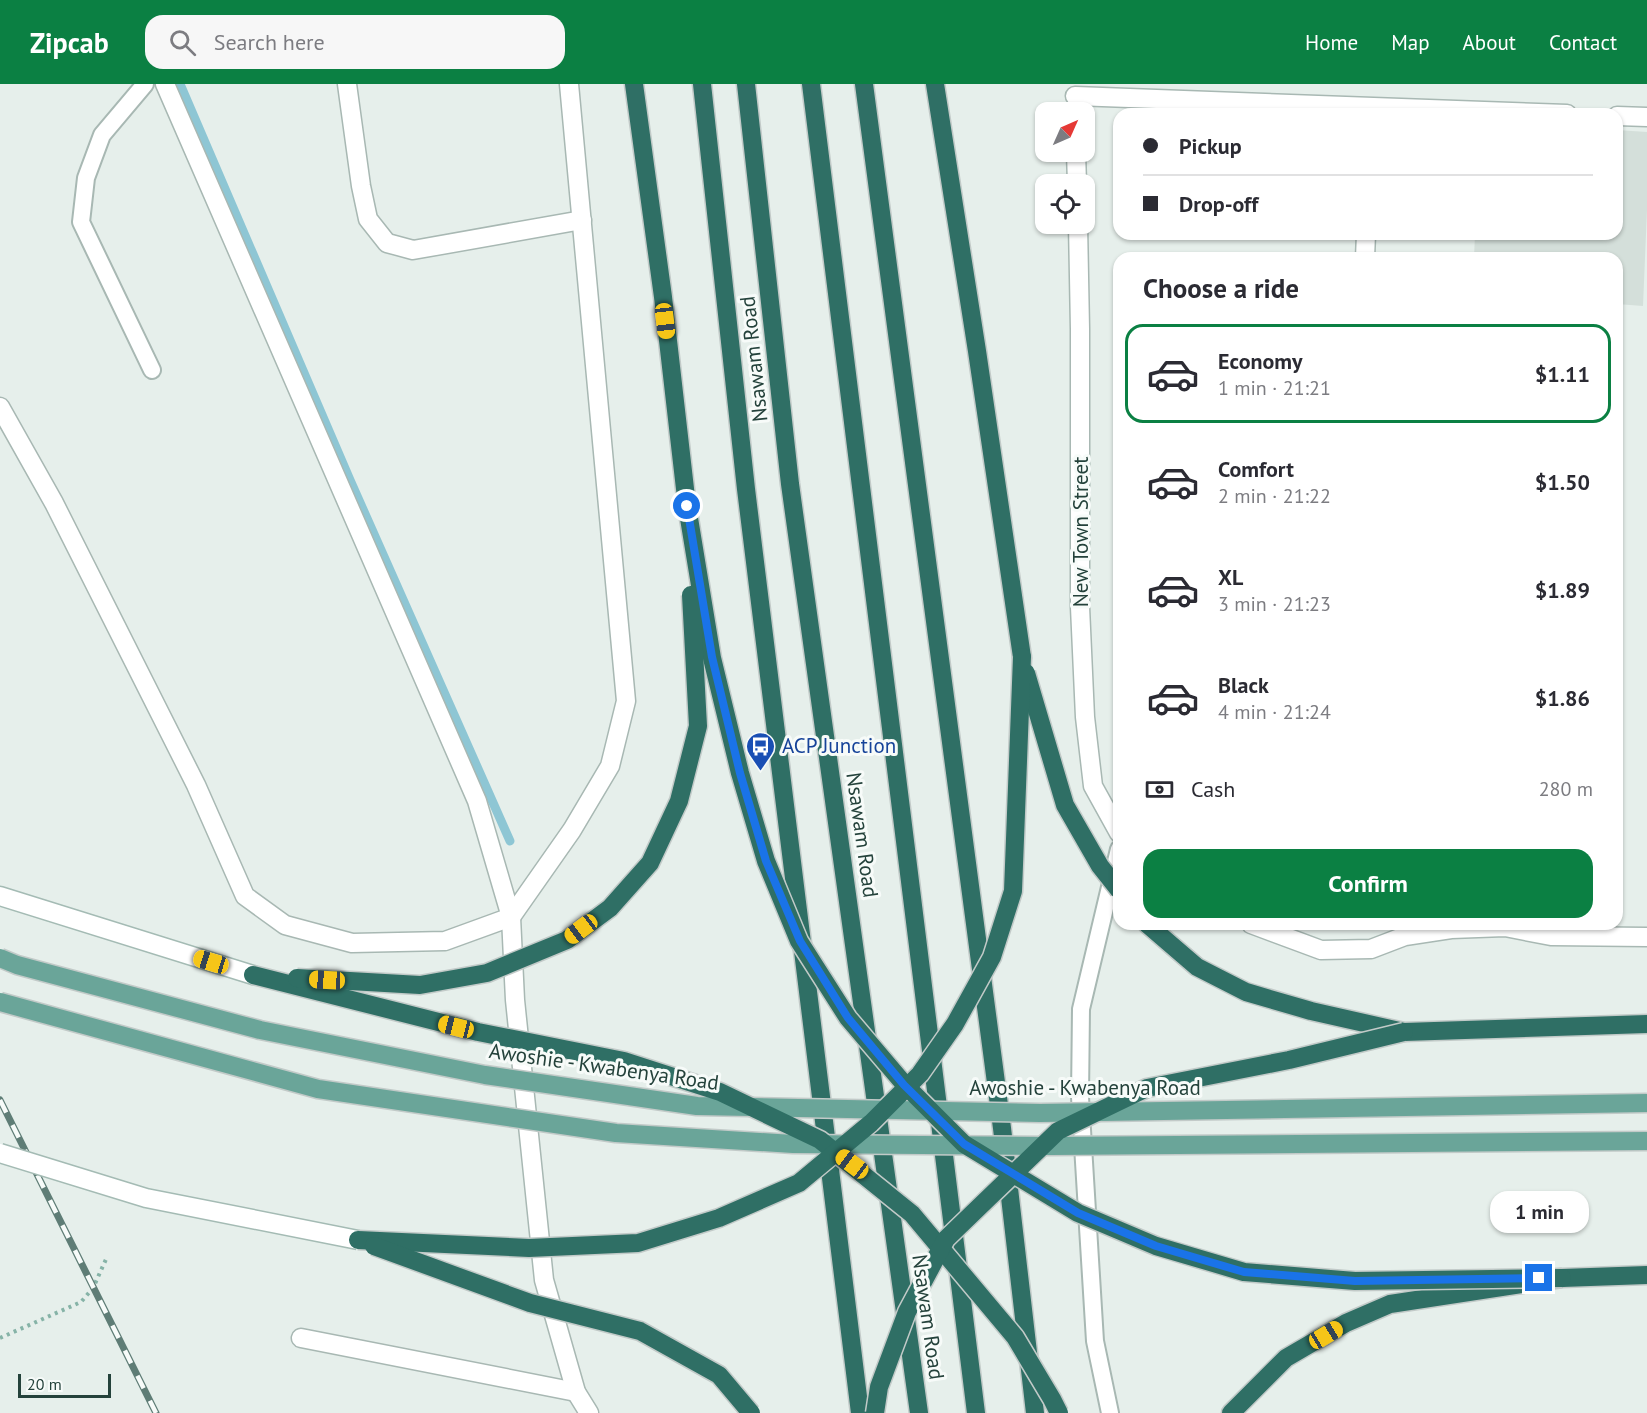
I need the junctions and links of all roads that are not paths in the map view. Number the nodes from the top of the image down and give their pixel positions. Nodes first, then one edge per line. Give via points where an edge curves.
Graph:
1 (145, 84) edge
2 (165, 84) edge
3 (347, 84) edge
4 (569, 84) edge
5 (634, 84) edge
6 (702, 84) edge
7 (746, 84) edge
8 (811, 84) edge
9 (864, 84) edge
10 (935, 84) edge
11 (1075, 98) edge
12 (1321, 108) edge
13 (1623, 116) edge
14 (1647, 117) edge
15 (582, 220) junction
16 (1078, 234) edge
17 (152, 370) dead end
18 (0, 407) edge
19 (687, 506) junction
20 (1022, 657) junction
21 (1113, 822) edge
22 (1113, 874) edge
23 (1113, 882) edge
24 (0, 896) edge
25 (511, 917) junction
26 (1154, 930) edge
27 (1267, 930) edge
28 (1407, 930) edge
29 (1520, 930) edge
30 (1647, 937) edge
31 (0, 958) edge
32 (253, 975) junction
33 (0, 1002) edge
34 (1647, 1024) edge
35 (1404, 1032) junction
36 (1647, 1102) edge
37 (1647, 1141) edge
38 (0, 1153) edge
39 (358, 1240) junction
40 (1647, 1275) edge
41 (1562, 1278) junction
42 (301, 1338) dead end
43 (576, 1392) junction
44 (589, 1413) edge
45 (751, 1413) edge
46 (860, 1413) edge
47 (875, 1413) edge
48 (919, 1413) edge
49 (976, 1413) edge
50 (1035, 1413) edge
51 (1059, 1413) edge
52 (1110, 1413) edge
53 (1232, 1413) edge

1 - 17 lane via 102,135 86,178 81,222
2 - 25 street via 477,801
3 - 15 street via 368,219 387,243 413,250
4 - 15 street
5 - 19 highway
6 - 46 highway via 748,501
7 - 48 highway, Nsawam Road via 790,484
8 - 49 highway, Nsawam Road
9 - 50 highway via 1002,1128
10 - 20 highway
11 - 12 street
13 - 14 street
15 - 25 street via 626,701 610,766 572,830
16 - 21 street, New Town Street via 1080,607 1085,717 1093,786
18 - 25 street via 54,503 191,775 245,896 285,925 352,943 445,941
19 - 32 highway, bridge via 698,726 679,801 650,863 610,908 567,940 487,973 420,985
19 - 41 highway, bridge via 712,657 740,773 766,861 800,941 848,1018 904,1085 964,1144 1078,1213 1156,1246 1244,1272 1355,1281
20 - 23 highway, bridge via 1065,805
20 - 39 highway, bridge via 1013,891 992,957 955,1024 920,1074 871,1123 799,1183 720,1218 638,1243 529,1248
22 - 52 lane via 1081,1009 1080,1097 1095,1341
24 - 32 street
25 - 43 street via 515,1000 544,1280
26 - 35 highway via 1197,967 1246,992
27 - 28 street via 1321,950 1371,949
29 - 30 street via 1551,936
31 - 36 main road, Awoshie - Kwabenya Road, bridge via 260,1030 485,1075 697,1106 1040,1113
32 - 51 highway, bridge via 478,1032 624,1061 720,1092 820,1140 912,1214 1015,1337
33 - 37 main road, bridge via 318,1089 616,1133 793,1144
34 - 35 highway
35 - 47 highway, bridge via 1147,1088 1058,1131 946,1239 907,1312 879,1387
38 - 39 street, bridge via 146,1198
39 - 45 highway, bridge via 530,1303 640,1331 718,1375
40 - 41 highway
41 - 53 highway, bridge via 1390,1304 1346,1323 1287,1358
42 - 43 street
43 - 44 street

